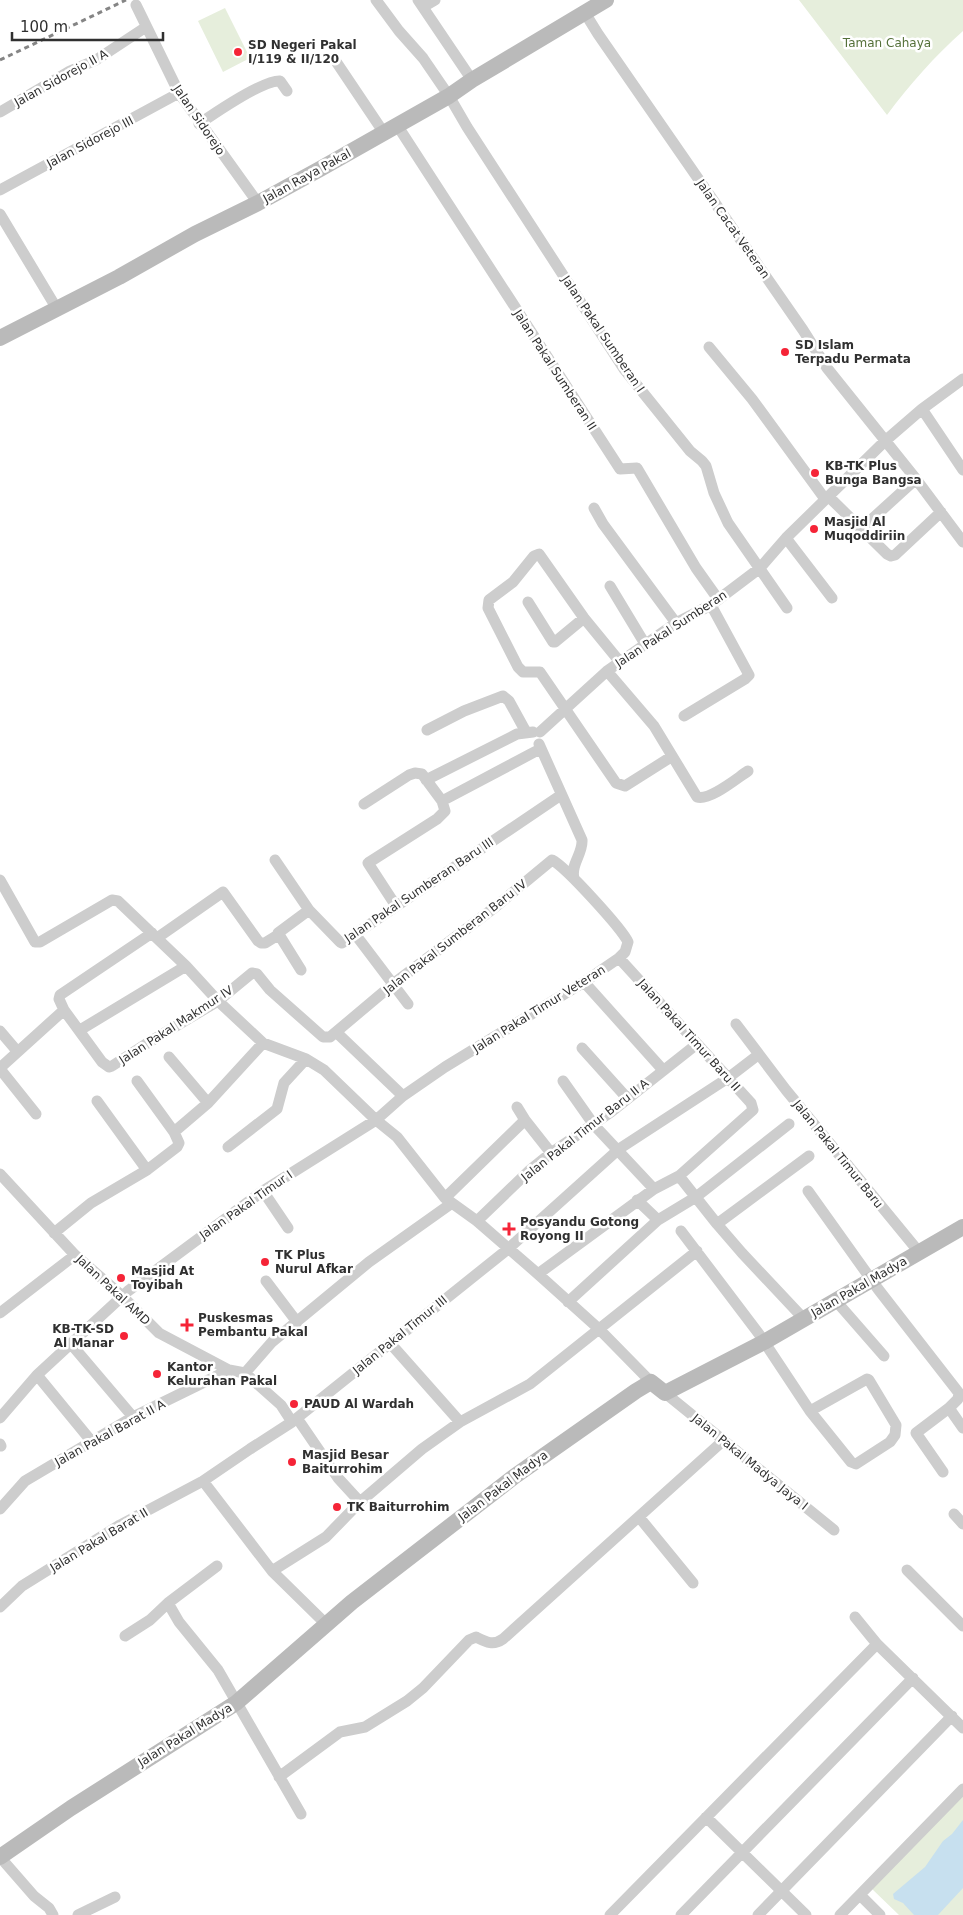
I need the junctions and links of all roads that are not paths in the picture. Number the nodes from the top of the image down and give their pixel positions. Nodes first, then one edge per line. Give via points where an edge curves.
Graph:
1 (376, 0) edge
2 (435, 0) edge
3 (606, 0) edge
4 (420, 3) edge
5 (136, 5) dead end
6 (592, 24) junction
7 (146, 27) junction
8 (337, 63) dead end
9 (472, 80) junction
10 (287, 91) dead end
11 (179, 93) junction
12 (452, 101) junction
13 (0, 112) edge
14 (199, 124) junction
15 (391, 129) junction
16 (0, 190) edge
17 (258, 203) junction
18 (0, 214) edge
19 (57, 309) junction
20 (0, 338) edge
21 (709, 347) dead end
22 (962, 383) edge
23 (922, 409) junction
24 (885, 441) junction
25 (963, 470) edge
26 (916, 479) junction
27 (826, 497) junction
28 (594, 508) dead end
29 (941, 512) junction
30 (861, 528) junction
31 (786, 538) junction
32 (963, 542) edge
33 (760, 568) junction
34 (610, 586) dead end
35 (832, 598) dead end
36 (528, 602) dead end
37 (714, 602) junction
38 (787, 608) dead end
39 (584, 618) junction
40 (676, 623) junction
41 (645, 644) junction
42 (620, 662) junction
43 (607, 671) junction
44 (567, 709) junction
45 (684, 716) dead end
46 (427, 730) dead end
47 (526, 732) junction
48 (540, 732) junction
49 (540, 749) junction
50 (671, 757) junction
51 (748, 771) dead end
52 (426, 780) junction
53 (561, 795) junction
54 (442, 802) junction
55 (364, 804) dead end
56 (275, 860) dead end
57 (574, 878) junction
58 (0, 880) edge
59 (396, 906) junction
60 (309, 910) junction
61 (162, 932) junction
62 (355, 934) junction
63 (278, 935) junction
64 (619, 958) junction
65 (186, 966) junction
66 (301, 970) dead end
67 (584, 982) junction
68 (393, 984) junction
69 (222, 998) junction
70 (408, 1004) dead end
71 (64, 1010) junction
72 (736, 1024) dead end
73 (80, 1030) junction
74 (0, 1031) edge
75 (336, 1032) junction
76 (263, 1043) junction
77 (697, 1044) junction
78 (582, 1048) dead end
79 (17, 1052) junction
80 (758, 1055) junction
81 (169, 1057) dead end
82 (306, 1059) junction
83 (0, 1068) edge
84 (663, 1070) junction
85 (728, 1078) junction
86 (137, 1081) dead end
87 (563, 1081) dead end
88 (403, 1096) junction
89 (627, 1098) junction
90 (96, 1101) dead end
91 (208, 1103) junction
92 (517, 1107) dead end
93 (36, 1114) dead end
94 (376, 1120) junction
95 (524, 1120) junction
96 (789, 1124) dead end
97 (594, 1125) junction
98 (174, 1132) junction
99 (228, 1147) dead end
100 (619, 1149) junction
101 (551, 1153) junction
102 (809, 1156) dead end
103 (147, 1170) junction
104 (0, 1174) edge
105 (679, 1176) junction
106 (654, 1188) junction
107 (263, 1191) junction
108 (808, 1191) dead end
109 (696, 1197) junction
110 (448, 1200) junction
111 (637, 1200) junction
112 (658, 1220) junction
113 (477, 1221) junction
114 (717, 1224) junction
115 (288, 1228) dead end
116 (963, 1228) edge
117 (682, 1231) dead end
118 (54, 1233) junction
119 (508, 1249) junction
120 (697, 1251) junction
121 (919, 1252) junction
122 (75, 1255) junction
123 (538, 1274) junction
124 (266, 1281) dead end
125 (872, 1281) junction
126 (121, 1295) junction
127 (836, 1301) junction
128 (568, 1302) junction
129 (2, 1308) edge
130 (804, 1318) junction
131 (297, 1322) junction
132 (599, 1330) junction
133 (764, 1342) junction
134 (390, 1343) junction
135 (71, 1344) junction
136 (884, 1356) dead end
137 (229, 1370) junction
138 (245, 1373) junction
139 (37, 1375) junction
140 (651, 1382) junction
141 (665, 1394) junction
142 (949, 1408) junction
143 (810, 1411) junction
144 (133, 1417) junction
145 (0, 1418) edge
146 (294, 1420) junction
147 (460, 1422) junction
148 (963, 1428) edge
149 (724, 1440) junction
150 (92, 1442) junction
151 (943, 1472) dead end
152 (204, 1482) junction
153 (360, 1502) junction
154 (0, 1509) edge
155 (954, 1514) dead end
156 (639, 1517) junction
157 (963, 1524) edge
158 (834, 1530) dead end
159 (217, 1566) dead end
160 (907, 1570) dead end
161 (272, 1571) junction
162 (694, 1583) dead end
163 (168, 1604) junction
164 (0, 1607) edge
165 (855, 1617) dead end
166 (327, 1625) junction
167 (963, 1626) edge
168 (125, 1636) dead end
169 (877, 1644) junction
170 (913, 1678) junction
171 (236, 1703) junction
172 (952, 1716) junction
173 (963, 1728) edge
174 (279, 1777) junction
175 (963, 1789) edge
176 (301, 1814) dead end
177 (706, 1817) junction
178 (742, 1852) junction
179 (0, 1857) edge
180 (781, 1891) junction
181 (860, 1895) junction
182 (115, 1897) dead end
183 (53, 1915) edge
184 (78, 1915) edge
185 (610, 1915) edge
186 (681, 1915) edge
187 (758, 1915) edge
188 (806, 1915) edge
189 (840, 1915) edge
190 (880, 1915) edge

1 - 12 street, Jalan Pakal Sumberan I via 423,58
2 - 4 street
3 - 6 street, Jalan Raya Pakal
4 - 9 street
5 - 7 street, Jalan Sidorejo
6 - 9 street, Jalan Raya Pakal
6 - 24 street, Jalan Cacat Veteran via 817,354
7 - 11 street, Jalan Sidorejo
7 - 13 street, Jalan Sidorejo II A via 96,60 70,71
8 - 15 street
9 - 12 street, Jalan Raya Pakal
10 - 14 street via 280,81 274,81
11 - 14 street, Jalan Sidorejo
11 - 16 street, Jalan Sidorejo III
12 - 15 street, Jalan Raya Pakal
12 - 33 street, Jalan Pakal Sumberan I via 624,369 690,451 706,466 728,523
14 - 17 street, Jalan Sidorejo
15 - 17 street, Jalan Raya Pakal
15 - 37 street, Jalan Pakal Sumberan II via 620,469 637,468
17 - 19 street, Jalan Raya Pakal
18 - 19 street
19 - 20 street, Jalan Raya Pakal
21 - 27 street
22 - 23 street, Jalan Pakal Sumberan
23 - 24 street, Jalan Pakal Sumberan
23 - 25 street
24 - 26 street, Jalan Cacat Veteran
24 - 27 street, Jalan Pakal Sumberan
26 - 29 street, Jalan Cacat Veteran
26 - 30 street
27 - 30 street
27 - 31 street, Jalan Pakal Sumberan
28 - 40 street
29 - 30 street via 893,556
29 - 32 street, Jalan Cacat Veteran
31 - 33 street, Jalan Pakal Sumberan
31 - 35 street
33 - 37 street, Jalan Pakal Sumberan
33 - 38 street, Jalan Pakal Sumberan I
34 - 41 street
36 - 39 street via 553,642
37 - 40 street, Jalan Pakal Sumberan
37 - 45 street via 749,675
39 - 42 street
39 - 44 street via 539,554 489,600 488,608 521,670 540,672
40 - 41 street, Jalan Pakal Sumberan
41 - 42 street, Jalan Pakal Sumberan
42 - 43 street, Jalan Pakal Sumberan
43 - 44 street, Jalan Pakal Sumberan
43 - 50 street via 654,726
44 - 48 street, Jalan Pakal Sumberan
44 - 50 street via 618,785 624,786
46 - 47 street via 503,696 509,700
47 - 48 street
47 - 52 street
48 - 49 street
49 - 53 street
49 - 54 street
50 - 51 street via 699,798 717,792
52 - 54 street
52 - 55 street via 419,773 409,775
53 - 57 street via 582,840 573,870
53 - 59 street, Jalan Pakal Sumberan Baru III
54 - 59 street via 445,810 438,819 368,863
56 - 60 street, Jalan Pakal Sumberan Baru III
57 - 64 street via 626,938 627,947
57 - 68 street, Jalan Pakal Sumberan Baru IV via 551,860 494,908
58 - 61 street via 35,942 112,900
59 - 62 street, Jalan Pakal Sumberan Baru III
60 - 62 street, Jalan Pakal Sumberan Baru III via 341,943
60 - 63 street
61 - 63 street via 223,892 258,941 265,943
61 - 65 street
61 - 71 street via 60,995
62 - 68 street
63 - 66 street
64 - 67 street, Jalan Pakal Timur Veteran
64 - 77 street, Jalan Pakal Timur Baru II
65 - 69 street
65 - 73 street
67 - 84 street
67 - 88 street, Jalan Pakal Timur Veteran via 445,1066
68 - 70 street
68 - 75 street, Jalan Pakal Sumberan Baru IV
69 - 73 street, Jalan Pakal Makmur IV via 109,1067
69 - 75 street, Jalan Pakal Makmur IV via 255,973 323,1037 330,1037
69 - 76 street
71 - 73 street
71 - 79 street
72 - 80 street, Jalan Pakal Timur Baru
74 - 79 street
75 - 88 street
76 - 82 street
76 - 91 street
77 - 84 street, Jalan Pakal Timur Baru II A
77 - 85 street, Jalan Pakal Timur Baru II
78 - 89 street
79 - 83 street
80 - 85 street
80 - 121 street, Jalan Pakal Timur Baru
81 - 91 street
82 - 94 street via 324,1070
82 - 99 street via 284,1083 277,1109
83 - 93 street
84 - 89 street, Jalan Pakal Timur Baru II A
85 - 100 street
85 - 105 street, Jalan Pakal Timur Baru II via 751,1103 753,1110
86 - 98 street
87 - 97 street
88 - 94 street, Jalan Pakal Timur Veteran
89 - 97 street, Jalan Pakal Timur Baru II A
90 - 103 street
91 - 98 street
92 - 95 street
94 - 107 street, Jalan Pakal Timur I
94 - 110 street via 397,1137
95 - 101 street
95 - 110 street
96 - 109 street
97 - 100 street
97 - 101 street, Jalan Pakal Timur Baru II A
98 - 103 street via 179,1143 177,1147
100 - 106 street
100 - 119 street
101 - 113 street, Jalan Pakal Timur Baru II A
102 - 114 street
103 - 118 street via 99,1198
104 - 118 street, Jalan Pakal AMD
105 - 106 street
105 - 109 street
106 - 111 street
107 - 115 street
107 - 126 street, Jalan Pakal Timur I
108 - 125 street
109 - 112 street
109 - 114 street
110 - 113 street
110 - 131 street
111 - 112 street
111 - 123 street
112 - 128 street
113 - 119 street
114 - 130 street
116 - 121 street, Jalan Pakal Madya
117 - 120 street
118 - 122 street, Jalan Pakal AMD
119 - 123 street
119 - 134 street, Jalan Pakal Timur III
120 - 132 street
120 - 133 street
121 - 125 street, Jalan Pakal Madya
122 - 126 street, Jalan Pakal AMD
122 - 129 street
123 - 128 street
124 - 131 street
125 - 127 street, Jalan Pakal Madya
125 - 142 street via 960,1393
126 - 135 street, Jalan Pakal Timur I
126 - 137 street, Jalan Pakal AMD via 158,1332
127 - 130 street, Jalan Pakal Madya
127 - 136 street
128 - 132 street
130 - 133 street, Jalan Pakal Madya
131 - 138 street via 272,1342
132 - 140 street
132 - 147 street via 530,1384
133 - 141 street, Jalan Pakal Madya
133 - 143 street
134 - 146 street, Jalan Pakal Timur III
134 - 147 street
135 - 139 street, Jalan Pakal Timur I
135 - 144 street
137 - 138 street, Jalan Pakal AMD
137 - 144 street, Jalan Pakal Barat II A
138 - 146 street
139 - 145 street, Jalan Pakal Timur I
139 - 150 street
140 - 141 street
140 - 166 street, Jalan Pakal Madya via 515,1476
141 - 149 street, Jalan Pakal Madya Jaya I
142 - 148 street
142 - 151 street via 916,1433
143 - 143 street via 864,1378 869,1380 896,1425 895,1435 890,1442 854,1463
144 - 150 street, Jalan Pakal Barat II A
146 - 152 street
146 - 153 street
147 - 153 street via 422,1449
149 - 156 street
149 - 158 street, Jalan Pakal Madya Jaya I
150 - 154 street, Jalan Pakal Barat II A via 25,1481
152 - 161 street
152 - 164 street, Jalan Pakal Barat II via 120,1525 22,1586
153 - 161 street via 326,1537
155 - 157 street
156 - 162 street
156 - 174 street via 498,1643 476,1637 469,1640 407,1701 365,1727 340,1732
159 - 163 street
160 - 167 street
161 - 166 street
163 - 168 street
163 - 171 street via 218,1670
165 - 169 street
166 - 171 street, Jalan Pakal Madya
169 - 170 street
169 - 177 street
170 - 172 street
170 - 178 street
171 - 174 street
171 - 179 street, Jalan Pakal Madya
172 - 173 street
172 - 180 street
174 - 176 street
175 - 181 street
177 - 178 street
177 - 185 street
178 - 180 street
178 - 186 street
179 - 183 street
180 - 187 street
180 - 188 street
181 - 189 street
181 - 190 street
182 - 184 street

